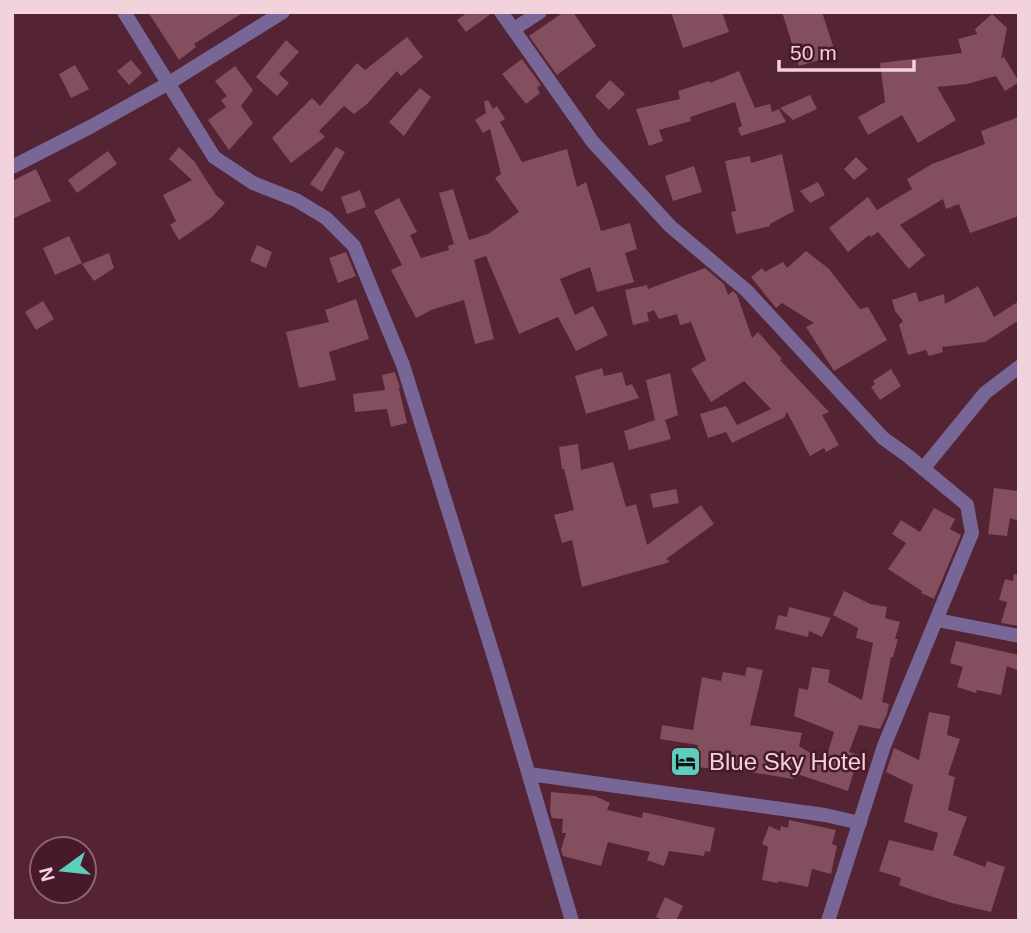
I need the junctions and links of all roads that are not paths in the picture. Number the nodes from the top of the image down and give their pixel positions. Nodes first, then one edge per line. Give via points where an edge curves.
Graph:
1 (124, 12) edge
2 (283, 12) edge
3 (501, 12) edge
4 (540, 12) edge
5 (514, 29) junction
6 (169, 83) junction
7 (12, 167) edge
8 (1019, 367) edge
9 (923, 469) junction
10 (937, 620) junction
11 (1019, 636) edge
12 (529, 774) junction
13 (860, 823) junction
14 (572, 921) edge
15 (828, 921) edge

1 - 6 street
2 - 6 street
3 - 5 street
4 - 5 street
5 - 9 street via 592,141 670,226 747,290 883,439
6 - 7 street
6 - 12 street via 214,157 253,183 326,218 354,246 402,365
8 - 9 street via 985,393
9 - 10 street via 967,505 972,533
10 - 11 street
10 - 13 street via 884,746
12 - 13 street
12 - 14 street
13 - 15 street

